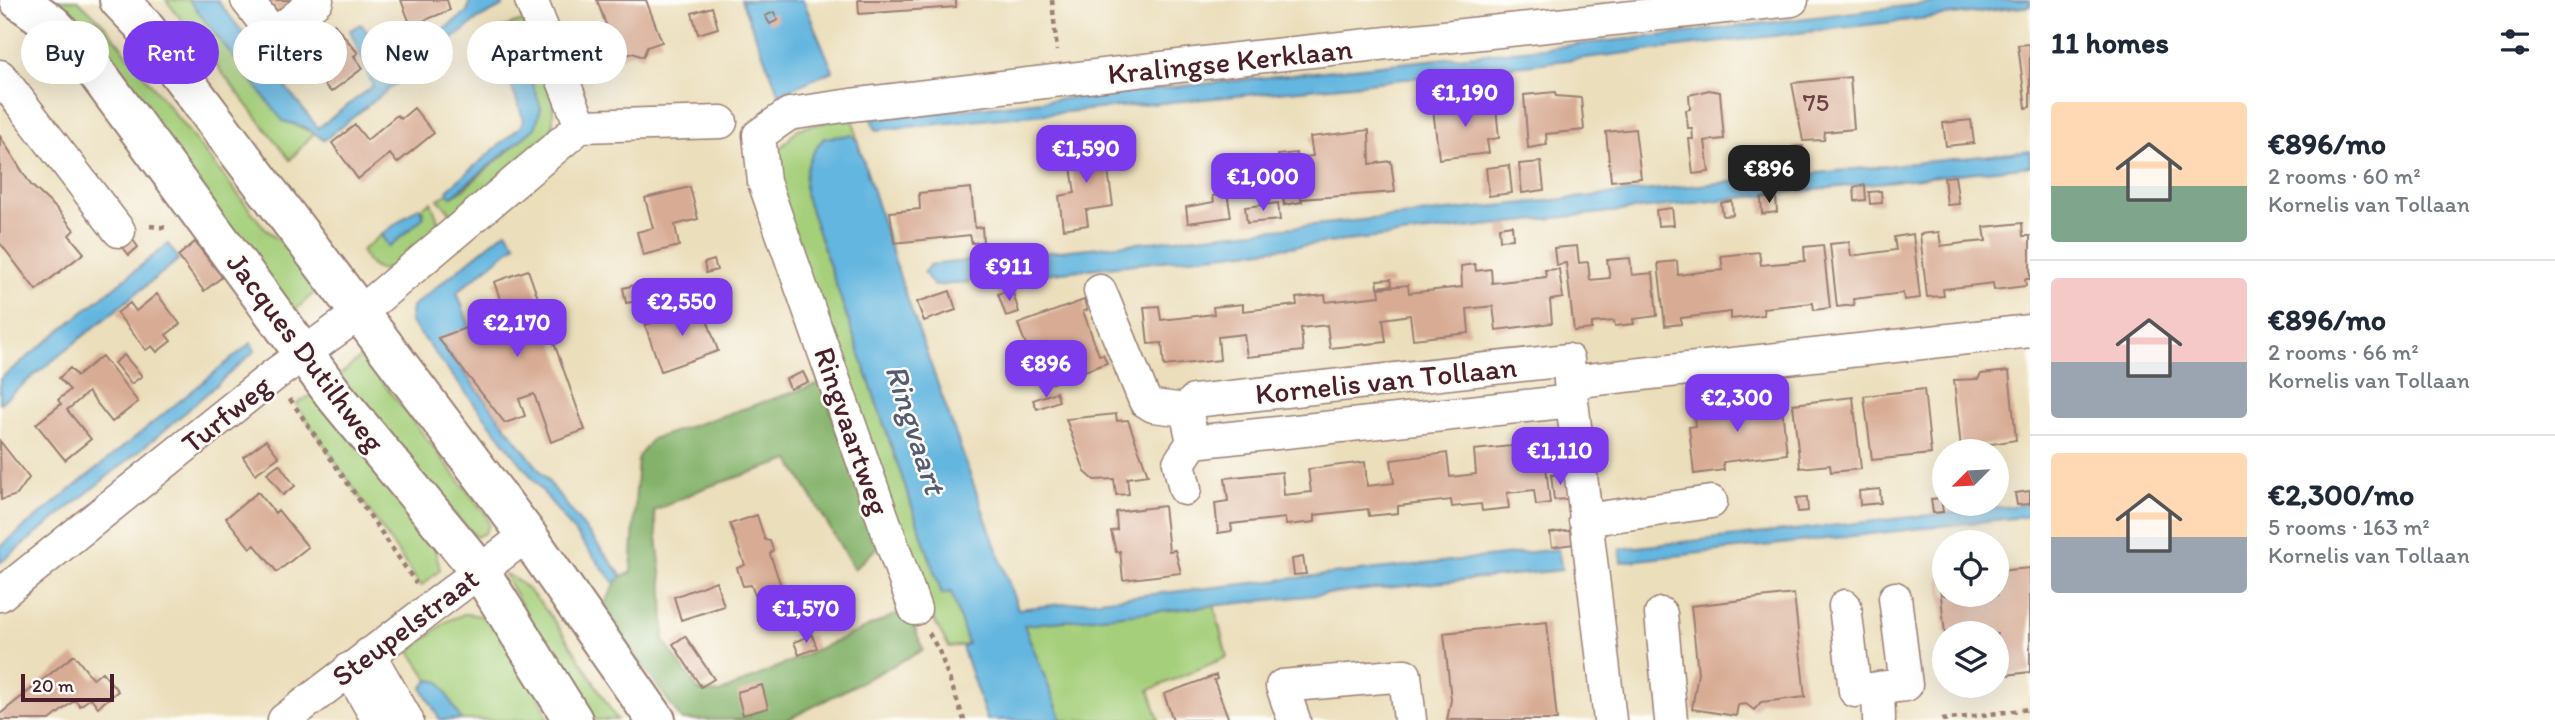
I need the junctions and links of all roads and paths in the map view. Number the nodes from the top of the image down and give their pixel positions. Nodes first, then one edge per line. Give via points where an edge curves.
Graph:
1 (19, 0) edge
2 (120, 0) edge
3 (247, 0) edge
4 (317, 0) edge
5 (531, 0) edge
6 (1052, 0) edge
7 (1791, 0) edge
8 (0, 76) edge
9 (1060, 80) junction
10 (721, 122) dead end
11 (580, 126) junction
12 (759, 135) joint
13 (119, 231) dead end
14 (1100, 291) dead end
15 (361, 312) junction
16 (2030, 331) edge
17 (288, 364) junction
18 (1571, 391) junction
19 (1186, 410) junction
20 (1193, 442) junction
21 (1185, 489) dead end
22 (1711, 502) dead end
23 (1585, 520) junction
24 (527, 535) junction
25 (480, 571) junction
26 (0, 595) edge
27 (1895, 598) dead end
28 (433, 607) junction
29 (1845, 607) dead end
30 (915, 609) joint
31 (1661, 614) dead end
32 (359, 662) junction
33 (1878, 688) junction
34 (2030, 709) edge
35 (284, 720) edge
36 (378, 720) edge
37 (407, 720) edge
38 (573, 720) edge
39 (656, 720) edge
40 (964, 720) edge
41 (1294, 720) edge
42 (1410, 720) edge
43 (1610, 720) edge
44 (1671, 720) edge
45 (1879, 720) edge
46 (1942, 720) edge

1 - 17 main road, Jacques Dutilhweg via 52,24 91,65
2 - 15 main road
3 - 4 street via 274,35
5 - 11 street
6 - 9 path
7 - 9 street, Kralingse Kerklaan
8 - 13 street
9 - 12 street, Kralingse Kerklaan via 789,114
10 - 11 street
11 - 15 street, Turfweg
12 - 30 street, Ringvaartweg via 764,182
14 - 19 street, Kornelis van Tollaan via 1145,401
15 - 17 street, Turfweg
15 - 24 main road
16 - 18 street, Kornelis van Tollaan
17 - 25 main road, Jacques Dutilhweg
17 - 26 street, Turfweg
17 - 28 path, Jacques Dutilhweg
18 - 19 street, Kornelis van Tollaan via 1568,360 1194,401
18 - 20 street, Kornelis van Tollaan
18 - 23 street
19 - 20 street
20 - 21 street via 1179,463
22 - 23 street
23 - 43 street
24 - 25 street, Steupelstraat
24 - 39 main road
25 - 28 street, Steupelstraat
25 - 38 main road, Jacques Dutilhweg
27 - 33 street via 1906,685
28 - 32 street, Steupelstraat
29 - 33 street via 1855,691
30 - 40 path via 940,653
31 - 44 street
32 - 35 street, Steupelstraat
32 - 36 street
32 - 37 street
33 - 45 street
34 - 46 path
41 - 42 street via 1282,686 1405,675

